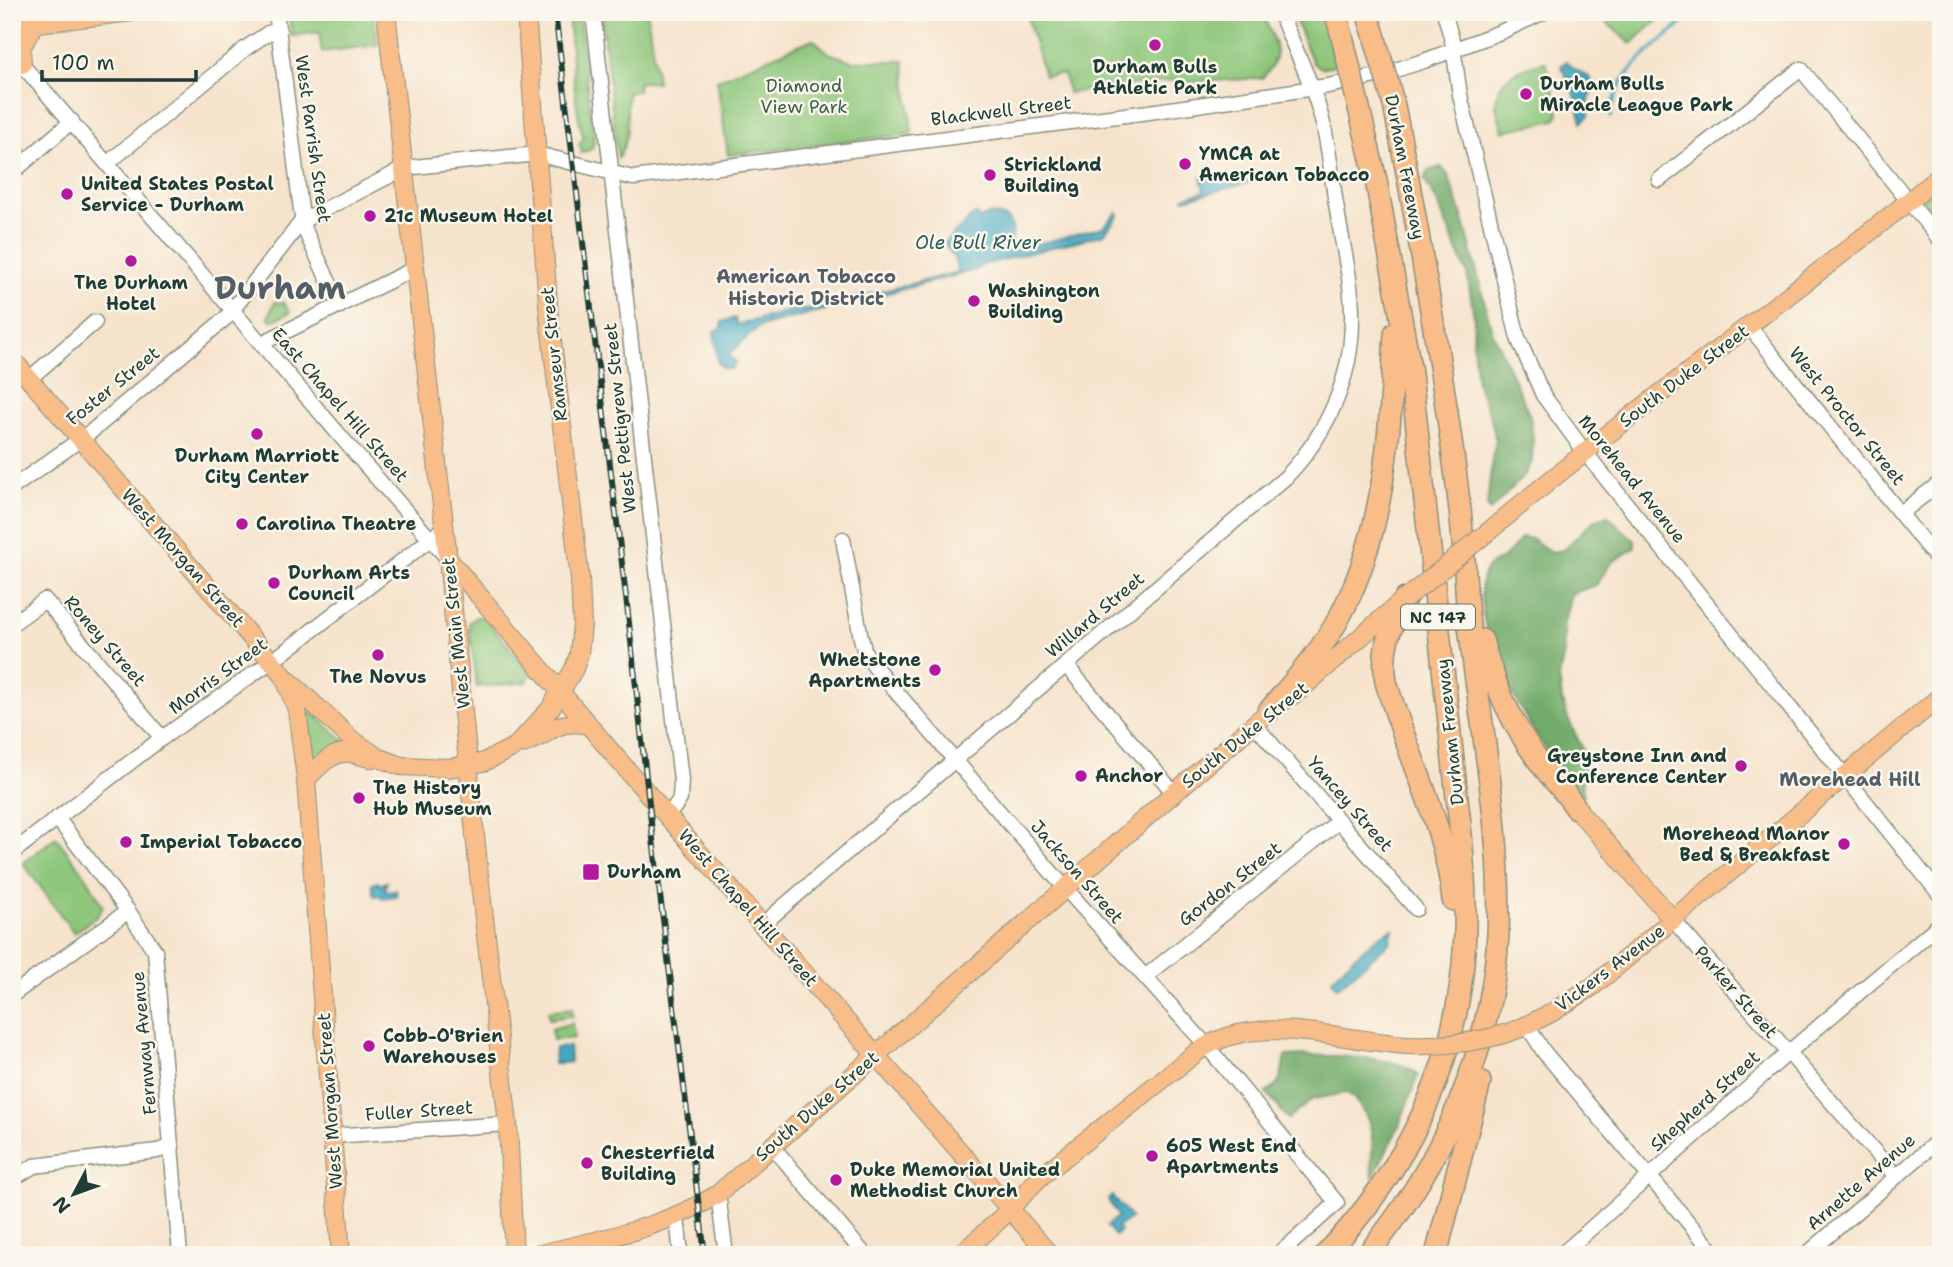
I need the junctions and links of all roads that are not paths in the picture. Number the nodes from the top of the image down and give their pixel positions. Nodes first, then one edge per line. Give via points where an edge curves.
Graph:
1 (132, 12) edge
2 (276, 12) edge
3 (386, 12) edge
4 (526, 12) edge
5 (593, 12) edge
6 (1280, 12) edge
7 (1335, 12) edge
8 (1367, 12) edge
9 (1378, 12) edge
10 (1444, 12) edge
11 (1544, 12) edge
12 (35, 23) junction
13 (12, 26) edge
14 (279, 31) junction
15 (1374, 35) junction
16 (1453, 50) junction
17 (17, 58) edge
18 (1312, 88) junction
19 (72, 121) junction
20 (537, 154) junction
21 (108, 163) junction
22 (405, 168) junction
23 (12, 173) edge
24 (611, 174) junction
25 (1941, 175) edge
26 (1660, 180) dead end
27 (1908, 201) junction
28 (302, 221) junction
29 (1941, 241) edge
30 (1391, 258) junction
31 (416, 268) junction
32 (340, 306) junction
33 (233, 309) junction
34 (95, 322) dead end
35 (1749, 326) junction
36 (262, 343) junction
37 (12, 359) edge
38 (29, 379) junction
39 (80, 439) junction
40 (1584, 451) junction
41 (1941, 482) edge
42 (12, 488) edge
43 (1460, 511) junction
44 (1901, 513) junction
45 (438, 534) junction
46 (843, 539) dead end
47 (448, 559) junction
48 (1941, 564) edge
49 (1405, 599) junction
50 (12, 624) edge
51 (271, 662) junction
52 (1066, 665) junction
53 (284, 676) junction
54 (561, 691) junction
55 (1941, 696) edge
56 (1261, 718) junction
57 (589, 725) junction
58 (162, 738) junction
59 (516, 746) junction
60 (379, 758) junction
61 (954, 761) junction
62 (468, 765) junction
63 (1845, 776) junction
64 (306, 779) junction
65 (1174, 793) junction
66 (1576, 808) joint
67 (668, 816) junction
68 (57, 818) junction
69 (1339, 821) junction
70 (12, 853) edge
71 (1065, 888) junction
72 (1941, 896) edge
73 (1416, 909) dead end
74 (128, 911) junction
75 (1673, 920) junction
76 (1941, 923) edge
77 (763, 924) junction
78 (1145, 977) junction
79 (1462, 979) junction
80 (12, 995) edge
81 (1524, 1027) junction
82 (1482, 1035) junction
83 (1206, 1045) junction
84 (1789, 1052) junction
85 (874, 1055) junction
86 (508, 1124) junction
87 (332, 1136) junction
88 (1941, 1138) edge
89 (772, 1146) junction
90 (172, 1147) junction
91 (1896, 1176) junction
92 (1649, 1177) junction
93 (12, 1179) edge
94 (718, 1194) junction
95 (1009, 1208) junction
96 (677, 1217) junction
97 (180, 1255) edge
98 (341, 1255) edge
99 (514, 1255) edge
100 (535, 1255) edge
101 (681, 1255) edge
102 (726, 1255) edge
103 (865, 1255) edge
104 (960, 1255) edge
105 (1050, 1255) edge
106 (1278, 1255) edge
107 (1325, 1255) edge
108 (1367, 1255) edge
109 (1436, 1255) edge
110 (1561, 1255) edge
111 (1716, 1255) edge
112 (1806, 1255) edge

1 - 12 main road
2 - 14 street, West Parrish Street
3 - 22 main road, West Main Street
4 - 20 main road, Ramseur Street
5 - 24 street, West Pettigrew Street
6 - 18 street, Willard Street
7 - 30 highway, Durham Freeway / NC 147, bridge
8 - 15 highway, Durham Freeway / NC 147
9 - 15 highway
10 - 16 street, Morehead Avenue
11 - 16 street, Blackwell Street
12 - 13 main road
12 - 17 main road
14 - 21 street via 246,48
14 - 28 street, West Parrish Street
15 - 43 highway, Durham Freeway / NC 147, bridge via 1394,105 1427,283
16 - 18 street, Blackwell Street via 1376,76
16 - 40 street, Morehead Avenue via 1518,338 1544,395
17 - 19 street, East Chapel Hill Street
18 - 24 street, Blackwell Street via 632,177
18 - 52 street, Willard Street via 1325,135 1353,313 1345,377 1330,417 1286,478
19 - 21 street, East Chapel Hill Street
19 - 23 street
20 - 22 street
20 - 24 street, Blackwell Street
20 - 54 main road, Ramseur Street via 549,316 582,610 579,653
21 - 33 street, East Chapel Hill Street
22 - 28 street
22 - 31 main road, West Main Street
24 - 67 street, West Pettigrew Street via 681,780 680,799
25 - 27 main road, South Duke Street
26 - 27 street via 1801,69
27 - 29 street
27 - 35 main road, South Duke Street
28 - 32 street, West Parrish Street
28 - 33 street, Foster Street
30 - 56 highway via 1395,332 1391,426 1372,533 1339,618
30 - 79 highway, Durham Freeway / NC 147 via 1417,424 1461,834 1465,893
31 - 32 street
31 - 45 main road, West Main Street
32 - 36 street
33 - 36 street, East Chapel Hill Street
33 - 39 street, Foster Street
34 - 38 street
35 - 40 main road, South Duke Street
35 - 44 street, West Proctor Street
36 - 45 street, East Chapel Hill Street
37 - 38 main road, West Morgan Street
38 - 39 main road, West Morgan Street
39 - 42 street, Foster Street
39 - 51 main road, West Morgan Street
40 - 49 main road, South Duke Street, bridge
40 - 63 street, Morehead Avenue
41 - 44 street
43 - 66 highway via 1481,639 1493,680 1523,738
43 - 82 highway, Durham Freeway / NC 147 via 1497,879 1496,959
44 - 48 street, West Proctor Street
45 - 47 main road, West Main Street
45 - 51 street, Morris Street
46 - 61 street, Jackson Street via 865,653
47 - 54 main road, West Chapel Hill Street
47 - 62 main road, West Main Street
49 - 56 main road, South Duke Street
49 - 79 highway via 1388,632 1383,664 1394,711 1451,878
50 - 58 street, Roney Street via 45,600
51 - 53 main road, West Morgan Street
51 - 58 street, Morris Street
52 - 61 street, Willard Street
52 - 65 street
53 - 60 main road via 341,730
53 - 64 main road, West Morgan Street via 297,710
54 - 57 main road, West Chapel Hill Street
54 - 59 main road, Ramseur Street
55 - 63 main road, Vickers Avenue
56 - 65 main road, South Duke Street
56 - 69 street, Yancey Street
57 - 59 main road via 557,725 534,741
57 - 67 main road, West Chapel Hill Street
58 - 68 street, Morris Street
59 - 62 main road
60 - 62 main road via 429,769
60 - 64 main road via 339,754
61 - 71 street, Jackson Street
61 - 77 street, Willard Street
62 - 86 main road, West Main Street
63 - 72 street, Morehead Avenue
63 - 75 main road, Vickers Avenue
64 - 87 main road, West Morgan Street
65 - 71 main road, South Duke Street
66 - 75 main road, Parker Street
67 - 77 main road, West Chapel Hill Street
68 - 70 street, Morris Street
68 - 74 street, Fernway Avenue
69 - 73 street, Yancey Street
69 - 78 street, Gordon Street
71 - 78 street, Jackson Street
71 - 85 main road, South Duke Street
74 - 80 street
74 - 90 street, Fernway Avenue via 155,951
75 - 81 main road, Vickers Avenue via 1579,997
75 - 84 street, Parker Street
76 - 84 street, Shepherd Street
77 - 85 main road, West Chapel Hill Street
78 - 83 street, Jackson Street
79 - 107 highway, Durham Freeway / NC 147 via 1446,1055 1420,1121 1369,1205
81 - 83 main road, Vickers Avenue, bridge via 1459,1044 1408,1045 1256,1030
81 - 92 street
82 - 108 highway, Durham Freeway / NC 147 via 1453,1119 1434,1157
82 - 109 highway via 1487,1053
83 - 95 main road, Vickers Avenue via 1068,1153
83 - 106 street, Jackson Street via 1338,1203
84 - 91 street, Parker Street
84 - 92 street, Shepherd Street
85 - 89 main road, South Duke Street
85 - 95 main road, West Chapel Hill Street
86 - 87 street, Fuller Street
86 - 99 main road, West Main Street
87 - 98 main road, West Morgan Street
88 - 91 street, Arnette Avenue
89 - 94 main road, South Duke Street
89 - 103 street
90 - 93 street via 34,1166
90 - 97 street, Fernway Avenue
91 - 112 street, Arnette Avenue
92 - 110 street, Shepherd Street
92 - 111 street
94 - 96 main road, South Duke Street
94 - 102 street
95 - 104 main road, Vickers Avenue
95 - 105 main road, West Chapel Hill Street
96 - 100 main road, South Duke Street
96 - 101 street

